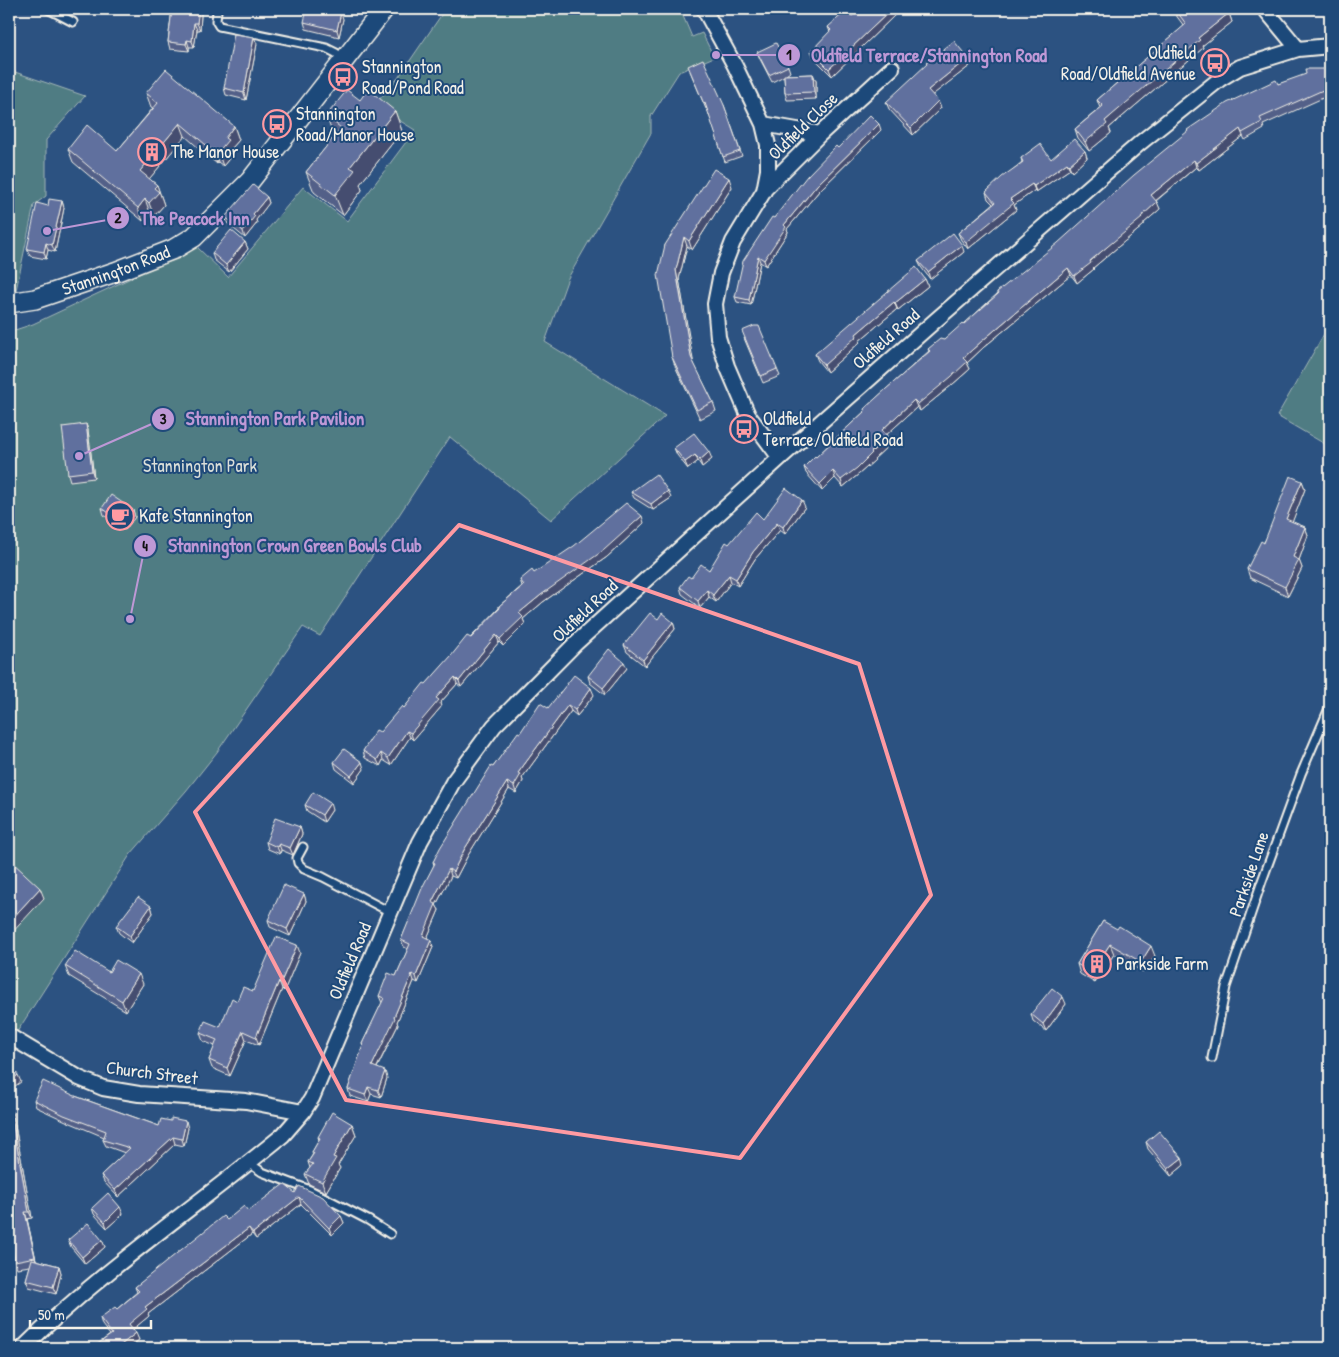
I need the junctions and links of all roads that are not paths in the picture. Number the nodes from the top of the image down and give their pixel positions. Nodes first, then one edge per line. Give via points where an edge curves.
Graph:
1 (48, 9) edge
2 (384, 9) edge
3 (704, 9) edge
4 (1265, 9) edge
5 (217, 11) dead end
6 (73, 22) dead end
7 (1330, 46) edge
8 (1298, 49) junction
9 (344, 60) junction
10 (892, 68) dead end
11 (763, 124) junction
12 (820, 134) junction
13 (764, 191) junction
14 (9, 303) edge
15 (780, 458) junction
16 (1330, 706) edge
17 (303, 847) dead end
18 (390, 912) junction
19 (9, 1036) edge
20 (1212, 1058) dead end
21 (303, 1112) junction
22 (249, 1163) junction
23 (390, 1234) dead end
24 (23, 1348) edge

1 - 6 lane
2 - 9 main road, Stannington Road
3 - 11 street
4 - 8 street
5 - 9 lane via 219,26 326,48
7 - 8 street, Oldfield Road
8 - 15 street, Oldfield Road via 1240,67 1220,79 1140,143
9 - 14 main road, Stannington Road via 250,182 194,237 115,272 35,299
10 - 12 street, Oldfield Close
11 - 12 street
11 - 13 street via 768,144
12 - 13 street, Oldfield Close
13 - 15 street via 733,242 721,273 715,304 718,337 737,392 752,424
15 - 18 street, Oldfield Road via 576,643 494,726 453,782 425,833
16 - 20 lane, Parkside Lane via 1301,774 1232,969
17 - 18 lane via 297,858 304,869
18 - 21 street, Oldfield Road via 312,1098
19 - 21 street, Church Street via 79,1078 103,1088 138,1094 246,1101
21 - 22 street, Oldfield Road via 283,1135
22 - 23 lane via 262,1172 326,1198
22 - 24 street, Oldfield Road via 88,1290

